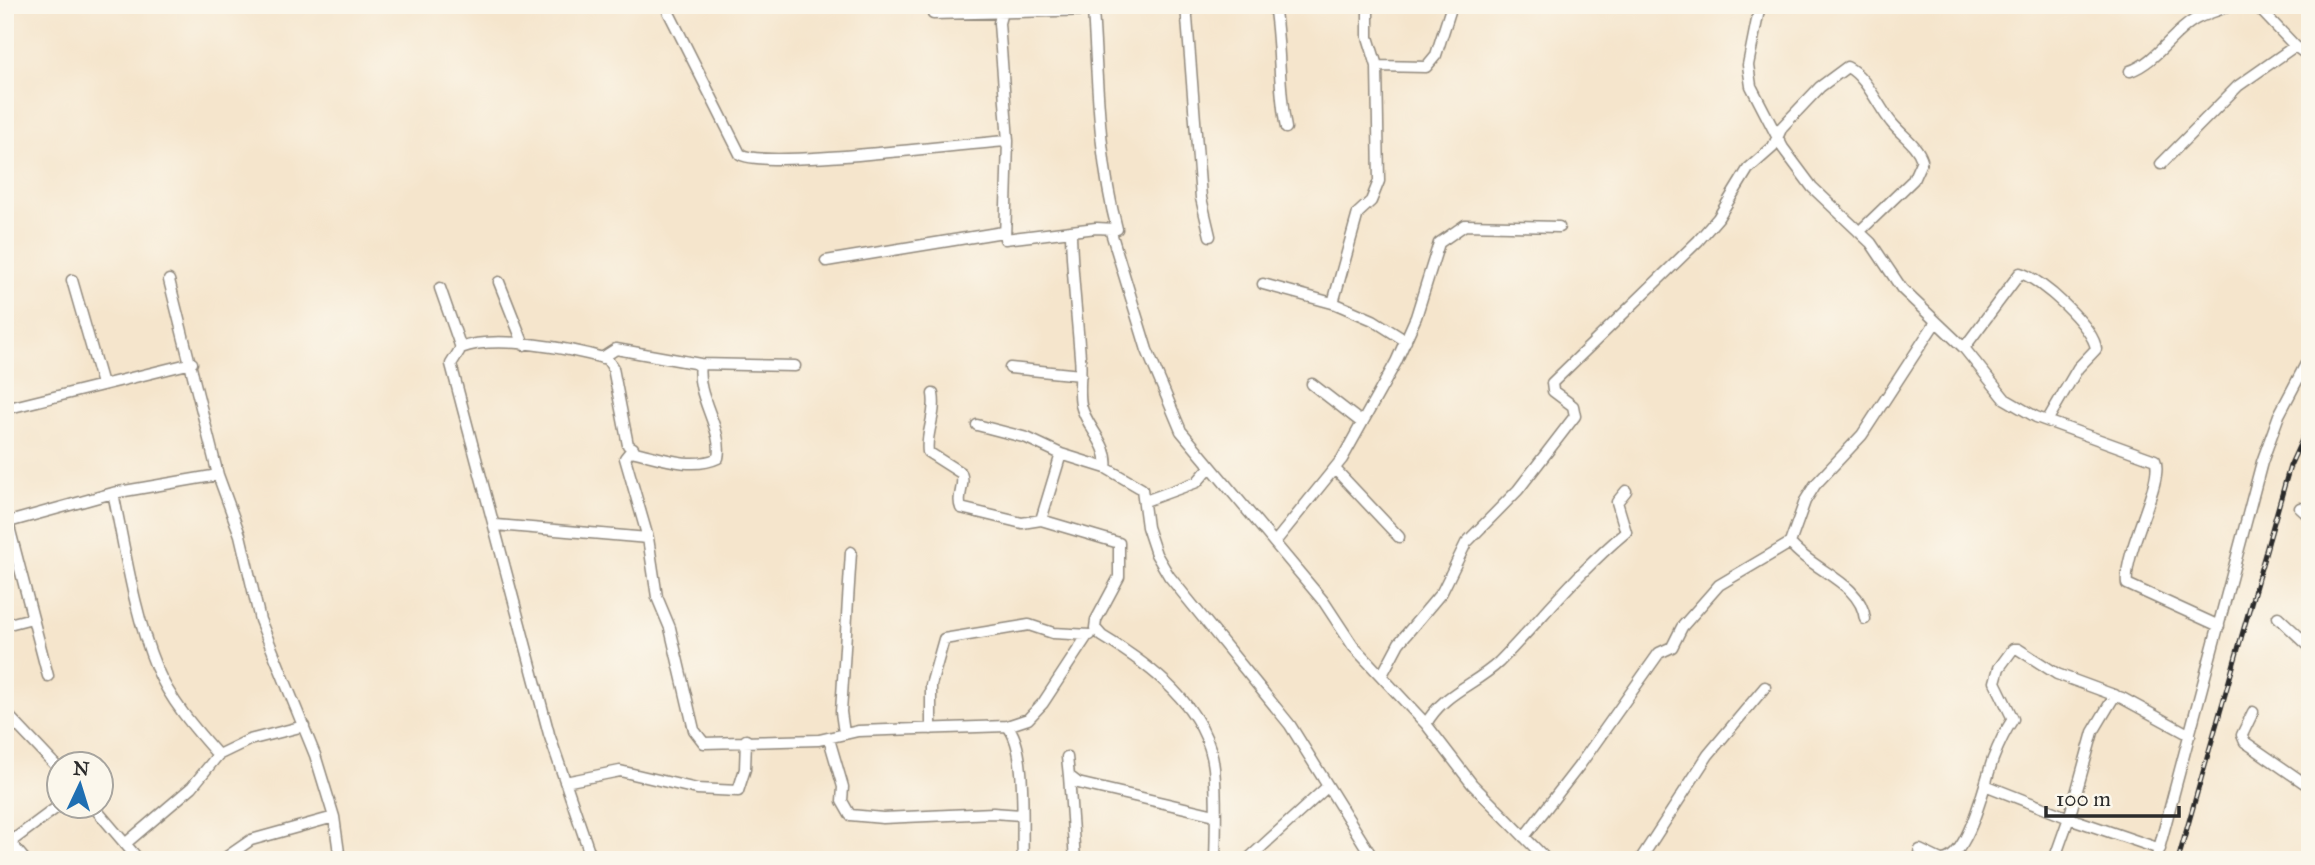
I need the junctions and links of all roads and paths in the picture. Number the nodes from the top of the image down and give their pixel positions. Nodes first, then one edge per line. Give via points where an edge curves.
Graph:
1 (665, 5) edge
2 (1119, 5) edge
3 (1186, 5) edge
4 (1274, 5) edge
5 (1368, 5) edge
6 (1452, 5) edge
7 (1760, 5) edge
8 (2192, 5) edge
9 (2231, 5) edge
10 (2256, 5) edge
11 (1003, 8) edge
12 (1093, 10) junction
13 (933, 14) dead end
14 (2206, 15) junction
15 (2295, 46) junction
16 (2310, 57) edge
17 (1377, 66) junction
18 (2130, 71) dead end
19 (1286, 128) dead end
20 (1779, 138) junction
21 (1008, 141) junction
22 (2161, 164) dead end
23 (1559, 227) dead end
24 (1117, 229) junction
25 (1003, 232) junction
26 (1859, 232) junction
27 (1071, 233) junction
28 (1210, 236) dead end
29 (826, 261) dead end
30 (72, 280) dead end
31 (169, 280) dead end
32 (499, 282) dead end
33 (1263, 285) dead end
34 (440, 288) dead end
35 (1333, 303) junction
36 (1935, 323) junction
37 (1406, 341) junction
38 (524, 345) junction
39 (461, 348) junction
40 (1964, 348) junction
41 (2310, 356) edge
42 (602, 358) junction
43 (191, 363) junction
44 (699, 364) junction
45 (795, 366) dead end
46 (1010, 368) dead end
47 (1081, 375) junction
48 (102, 384) junction
49 (1312, 384) dead end
50 (933, 394) dead end
51 (5, 409) edge
52 (2047, 421) junction
53 (1361, 422) junction
54 (977, 425) dead end
55 (633, 449) junction
56 (1060, 454) junction
57 (1210, 467) junction
58 (1106, 468) junction
59 (1335, 469) junction
60 (218, 475) junction
61 (1626, 491) dead end
62 (113, 494) junction
63 (1145, 502) junction
64 (2300, 508) dead end
65 (2310, 517) edge
66 (1041, 520) junction
67 (6, 523) edge
68 (496, 525) junction
69 (1399, 537) dead end
70 (648, 538) junction
71 (1275, 542) junction
72 (1790, 543) junction
73 (851, 552) dead end
74 (2278, 617) dead end
75 (32, 618) junction
76 (1866, 620) dead end
77 (5, 625) edge
78 (2219, 626) junction
79 (1092, 634) junction
80 (2310, 647) edge
81 (1382, 675) junction
82 (48, 676) dead end
83 (1765, 687) dead end
84 (2115, 695) junction
85 (5, 712) edge
86 (2253, 712) dead end
87 (1426, 724) junction
88 (304, 726) junction
89 (1007, 726) junction
90 (931, 729) junction
91 (844, 733) junction
92 (2190, 735) junction
93 (829, 739) junction
94 (746, 740) junction
95 (46, 755) edge
96 (218, 755) junction
97 (1067, 757) dead end
98 (1069, 776) junction
99 (565, 782) junction
100 (1985, 785) junction
101 (1327, 787) junction
102 (2310, 787) edge
103 (1021, 815) junction
104 (1215, 815) junction
105 (46, 816) edge
106 (334, 817) junction
107 (2069, 818) junction
108 (105, 820) edge
109 (1524, 837) junction
110 (8, 844) edge
111 (125, 844) junction
112 (2160, 849) junction
113 (1920, 850) dead end
114 (25, 860) edge
115 (139, 860) edge
116 (222, 860) edge
117 (340, 860) edge
118 (592, 860) edge
119 (1023, 860) edge
120 (1075, 860) edge
121 (1215, 860) edge
122 (1247, 860) edge
123 (1374, 860) edge
124 (1547, 860) edge
125 (1640, 860) edge
126 (1942, 860) edge
127 (2054, 860) edge
128 (2157, 860) edge

1 - 21 street via 745,157 821,157
2 - 12 street
3 - 28 street via 1202,198
4 - 19 street
5 - 17 street via 1368,37
6 - 17 street via 1436,55 1426,66
7 - 20 street via 1748,65 1751,86
8 - 14 street
9 - 14 street
10 - 15 street
11 - 12 street
11 - 13 street
11 - 21 street via 999,23
12 - 24 street via 1105,186
14 - 18 street via 2162,45 2144,66
15 - 16 street
15 - 22 street via 2238,86
17 - 35 street via 1379,181 1371,201 1358,213
20 - 26 street via 1812,187
20 - 26 street via 1782,127 1838,70 1847,66 1857,75 1922,160 1913,180
20 - 81 street via 1748,169 1698,241 1552,383 1553,391 1573,406 1575,416 1518,490 1466,543 1442,592 1399,643
21 - 25 street
23 - 37 street via 1465,225 1439,243
24 - 27 street
24 - 57 street via 1110,229 1152,363 1181,431
25 - 27 street via 1009,241
25 - 29 street
26 - 36 street via 1902,289
27 - 47 street
30 - 48 street
31 - 43 street
32 - 38 street
33 - 35 street
34 - 39 street
35 - 37 street
36 - 40 street
36 - 72 street via 1862,435 1815,485
37 - 53 street
38 - 39 street
38 - 42 street
39 - 68 street via 451,364
40 - 52 street via 2005,399
40 - 52 street via 2014,277 2027,275 2041,285 2094,336 2096,348 2078,368
41 - 78 street via 2270,434
42 - 44 street via 616,349
42 - 55 street via 613,368 628,445
43 - 48 street
43 - 60 street
44 - 45 street
44 - 55 street via 718,458 706,463 675,461
46 - 47 street
47 - 58 street via 1081,406 1108,460
48 - 51 street
49 - 53 street
50 - 66 street via 928,452 961,473 961,508 1022,523
52 - 78 street via 2155,460 2158,477 2125,572 2127,584
53 - 59 street
54 - 56 street via 1027,438
55 - 70 street via 626,465
56 - 58 street
56 - 66 street
57 - 63 street via 1197,482
57 - 71 street
58 - 63 street via 1142,489
59 - 69 street
59 - 71 street
60 - 62 street
60 - 88 street via 240,535 267,639
61 - 87 street via 1617,502 1626,532 1499,662 1456,691
62 - 67 street
62 - 96 street via 156,667 183,715
63 - 101 street via 1147,527 1169,576 1290,725
64 - 65 street
66 - 79 street via 1119,543 1119,577
67 - 75 street
68 - 70 street
68 - 99 street
70 - 94 street via 657,597 670,628 694,730 704,743
71 - 81 street via 1353,646
72 - 76 street via 1860,600
72 - 109 street via 1719,585 1682,627 1672,647 1659,653
73 - 91 street via 841,712
74 - 80 street
75 - 77 street
75 - 82 street
78 - 92 street
79 - 89 street via 1043,703 1028,719
79 - 90 street via 1053,634 1029,625 944,639 931,685
79 - 104 street via 1164,680 1188,706 1212,758
81 - 87 street
83 - 125 street via 1709,755
84 - 92 street
84 - 100 street via 2057,674 2013,649 1995,682 2013,719
84 - 107 street via 2093,732
85 - 95 street
86 - 102 street via 2242,735 2245,742
87 - 109 street via 1472,784
88 - 96 street via 250,740
88 - 106 street
89 - 90 street
89 - 103 street via 1017,744
90 - 91 street
91 - 93 street
92 - 112 street
93 - 94 street
93 - 103 street via 843,788 842,801 850,815
94 - 99 street via 745,769 738,791 697,789 620,771
96 - 111 street via 192,787
97 - 98 street
98 - 104 street via 1084,785
98 - 120 street
99 - 118 street
100 - 107 street
100 - 126 street via 1964,840 1955,855
101 - 122 street
101 - 123 street
103 - 119 street
104 - 121 street
105 - 110 street
106 - 116 street via 251,840
106 - 117 street
107 - 112 street
107 - 127 street
108 - 111 street
109 - 124 street
110 - 114 street
111 - 115 street
112 - 128 street
113 - 126 street

